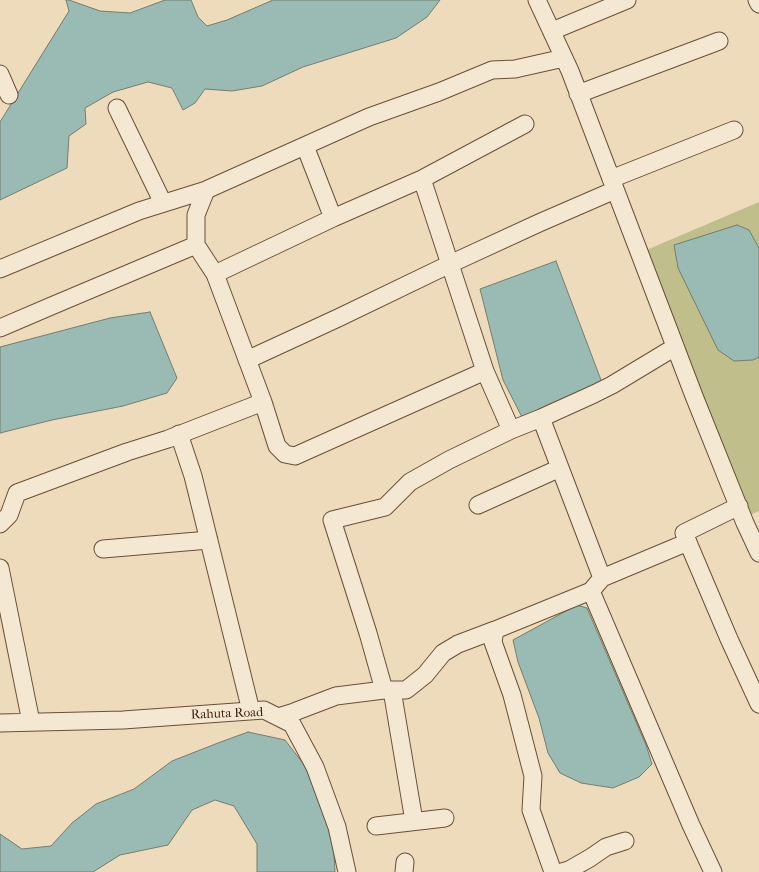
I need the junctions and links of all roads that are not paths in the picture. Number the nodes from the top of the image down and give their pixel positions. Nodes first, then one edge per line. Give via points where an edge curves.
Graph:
1 (537, 0) edge
2 (626, 0) edge
3 (757, 0) edge
4 (759, 4) edge
5 (552, 32) junction
6 (719, 40) dead end
7 (564, 58) junction
8 (0, 74) edge
9 (578, 94) junction
10 (9, 95) dead end
11 (117, 108) dead end
12 (525, 124) dead end
13 (734, 130) dead end
14 (305, 146) junction
15 (422, 179) junction
16 (613, 184) junction
17 (206, 190) junction
18 (163, 203) junction
19 (333, 218) junction
20 (196, 245) junction
21 (450, 264) junction
22 (0, 269) edge
23 (215, 274) junction
24 (0, 328) edge
25 (675, 347) junction
26 (247, 360) junction
27 (485, 371) junction
28 (263, 402) junction
29 (541, 418) junction
30 (511, 430) junction
31 (179, 434) junction
32 (560, 468) junction
33 (478, 505) dead end
34 (739, 506) junction
35 (752, 519) edge
36 (0, 524) edge
37 (209, 540) junction
38 (688, 542) junction
39 (103, 549) dead end
40 (759, 553) edge
41 (0, 568) edge
42 (596, 584) junction
43 (495, 630) junction
44 (388, 690) junction
45 (759, 704) edge
46 (251, 711) junction
47 (278, 717) junction
48 (30, 722) junction
49 (0, 723) edge
50 (445, 818) dead end
51 (414, 821) junction
52 (376, 826) dead end
53 (625, 841) dead end
54 (347, 872) edge
55 (553, 872) edge
56 (562, 872) edge
57 (713, 872) edge

1 - 5 street
2 - 5 street
3 - 4 street
5 - 7 street
6 - 9 street
7 - 9 street
7 - 14 street via 515,69 492,70 369,117
8 - 10 street
9 - 16 street
11 - 18 street
12 - 15 street
13 - 16 street
14 - 17 street
14 - 19 street
15 - 19 street
15 - 21 street
16 - 21 street via 539,223
16 - 25 street
17 - 18 street
17 - 20 street via 196,215
18 - 22 street via 139,210
19 - 23 street
20 - 23 street
20 - 24 street
21 - 26 street
21 - 27 street
23 - 26 street
25 - 29 street via 612,385
25 - 34 street
26 - 28 street
27 - 28 street via 295,456 284,454 277,446
27 - 30 street
28 - 31 street
29 - 30 street
29 - 32 street
30 - 44 street via 448,460 410,482 385,507 332,520
31 - 36 street via 17,493 9,515
31 - 37 street via 193,476
32 - 33 street
32 - 42 street
34 - 35 street
34 - 38 street via 684,533
35 - 40 street
37 - 39 street
37 - 46 street
38 - 42 street
38 - 45 street
41 - 48 street
42 - 43 street
42 - 57 street via 688,818
43 - 44 street via 458,644 443,653 425,675 406,690
43 - 55 street via 492,642 512,695 534,776 531,810
44 - 47 street via 336,696
44 - 51 street
46 - 47 street, Rahuta Road via 264,710
46 - 48 street, Rahuta Road via 123,720
47 - 54 street, Rahuta Road via 292,724 315,767 337,827
48 - 49 street, Rahuta Road
50 - 51 street
51 - 52 street
53 - 56 street via 606,847

